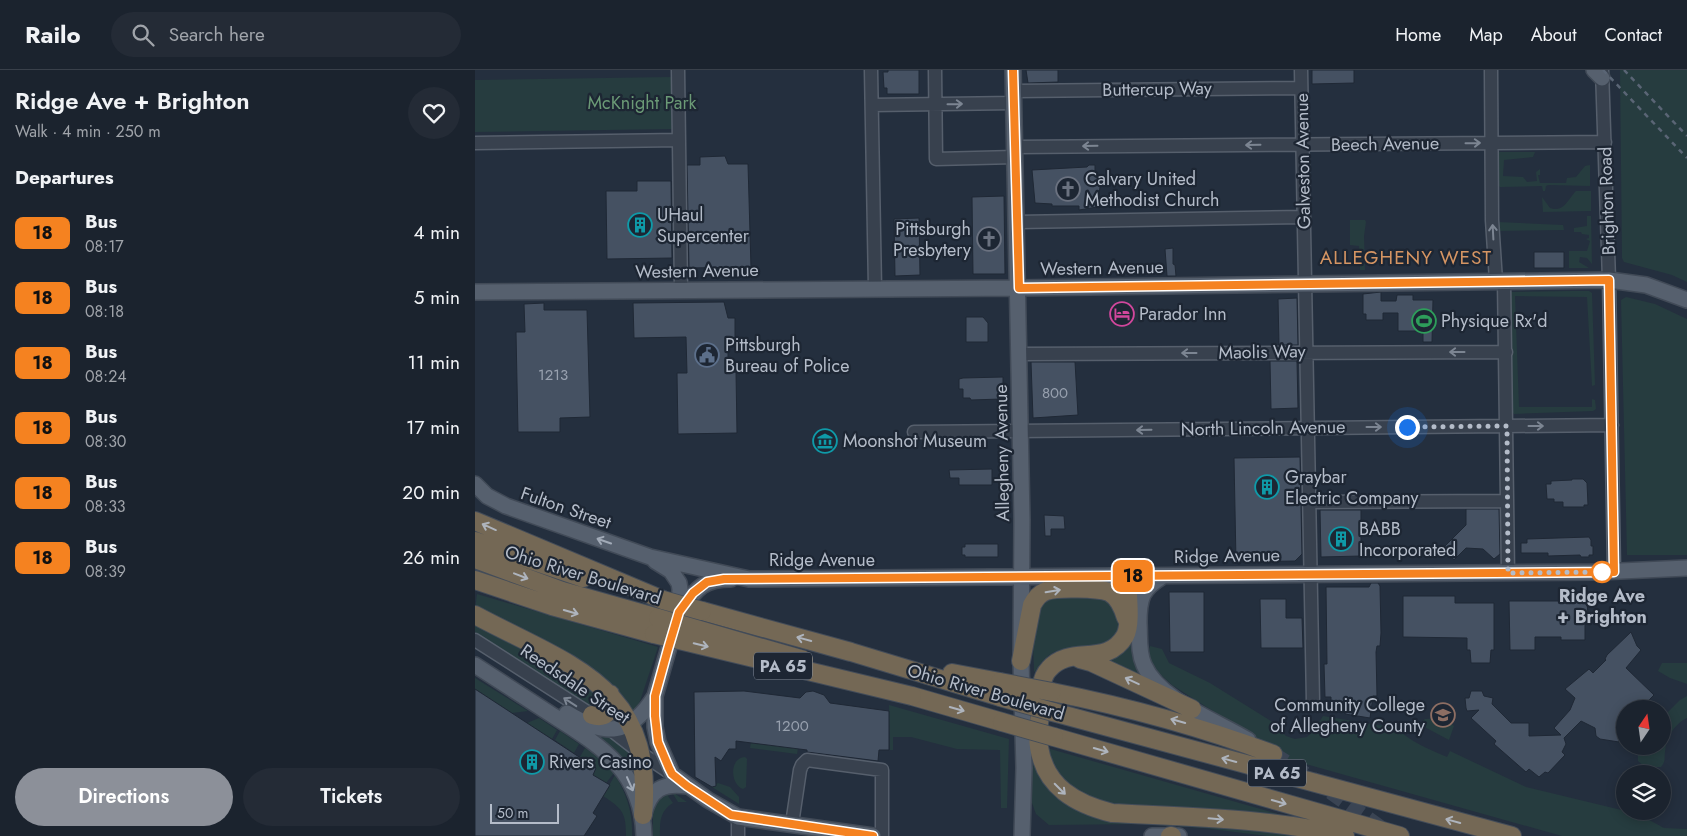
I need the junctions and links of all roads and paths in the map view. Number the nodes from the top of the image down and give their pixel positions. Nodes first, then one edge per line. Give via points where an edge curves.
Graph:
1 (677, 70) edge
2 (871, 70) edge
3 (935, 70) edge
4 (1013, 70) edge
5 (1301, 70) edge
6 (1491, 70) edge
7 (1600, 75) edge
8 (1301, 88) junction
9 (1014, 97) junction
10 (935, 104) junction
11 (872, 105) junction
12 (679, 140) junction
13 (1605, 142) junction
14 (475, 143) edge
15 (1493, 143) junction
16 (1302, 144) junction
17 (1015, 152) junction
18 (1305, 217) junction
19 (1018, 222) junction
20 (1609, 280) junction
21 (1500, 281) junction
22 (1305, 283) junction
23 (875, 288) junction
24 (1019, 288) junction
25 (681, 290) junction
26 (475, 292) edge
27 (1687, 300) edge
28 (1307, 352) junction
29 (1506, 352) junction
30 (1019, 354) junction
31 (1612, 425) junction
32 (1507, 426) junction
33 (1307, 428) junction
34 (1021, 431) junction
35 (914, 432) dead end
36 (475, 484) edge
37 (1507, 501) junction
38 (1309, 502) junction
39 (475, 521) edge
40 (475, 541) edge
41 (650, 557) junction
42 (475, 559) edge
43 (1687, 568) edge
44 (1614, 572) junction
45 (1508, 573) junction
46 (1311, 574) junction
47 (1127, 576) junction
48 (1163, 576) junction
49 (1022, 577) junction
50 (749, 579) junction
51 (475, 580) edge
52 (663, 600) junction
53 (679, 612) junction
54 (475, 615) edge
55 (1128, 624) junction
56 (656, 626) junction
57 (475, 640) edge
58 (1065, 658) junction
59 (1021, 661) junction
60 (481, 669) edge
61 (1000, 690) junction
62 (610, 694) junction
63 (655, 696) junction
64 (1313, 702) dead end
65 (1192, 709) junction
66 (592, 715) junction
67 (631, 724) junction
68 (610, 729) junction
69 (642, 754) junction
70 (1273, 754) joint
71 (672, 774) junction
72 (687, 786) junction
73 (643, 814) junction
74 (738, 817) junction
75 (792, 824) junction
76 (1507, 835) edge
77 (644, 836) edge
78 (738, 836) edge
79 (873, 836) edge
80 (882, 836) edge
81 (1022, 836) edge
82 (1152, 836) edge
83 (1171, 836) edge
84 (1179, 836) edge
85 (1345, 836) edge
86 (1400, 836) edge

1 - 12 street
2 - 11 street
3 - 10 street
4 - 9 main road, Allegheny Avenue
5 - 8 street, Galveston Avenue
6 - 15 street
7 - 13 street, Brighton Road
8 - 9 street, Buttercup Way
8 - 16 street, Galveston Avenue
10 -> 9 street, Buttercup Way
9 - 17 main road, Allegheny Avenue
10 - 11 street, Buttercup Way
10 - 17 street, Beech Avenue via 936,159
11 - 23 street
12 - 14 street
12 - 25 street
13 - 15 street, Beech Avenue
13 - 20 street, Brighton Road
16 -> 15 street, Beech Avenue
21 -> 15 street via 1492,220
16 -> 17 street, Beech Avenue
16 - 18 street, Galveston Avenue
17 - 19 main road, Allegheny Avenue
18 - 19 street
18 - 22 street, Galveston Avenue
19 - 24 main road, Allegheny Avenue
20 - 21 main road, Western Avenue
20 - 27 main road, Western Avenue via 1646,285
20 - 31 street, Brighton Road
21 - 22 main road, Western Avenue
21 - 29 street
22 - 24 main road, Western Avenue
22 - 28 street, Galveston Avenue
23 - 24 main road, Western Avenue
23 - 25 main road, Western Avenue
24 - 30 main road, Allegheny Avenue
25 - 26 main road, Western Avenue
29 -> 28 street, Maolis Way
28 -> 30 street, Maolis Way
28 - 33 street, Galveston Avenue
29 - 32 street
30 - 34 main road, Allegheny Avenue
32 -> 31 street, North Lincoln Avenue
31 - 44 street, Brighton Road
33 -> 32 street, North Lincoln Avenue
32 - 37 street
33 -> 34 street, North Lincoln Avenue
33 - 38 street, Galveston Avenue
34 - 35 street, North Lincoln Avenue
34 - 49 main road, Allegheny Avenue
41 -> 36 main road, Fulton Street via 506,506 487,496
37 - 38 street
37 - 45 street
38 - 46 street, Galveston Avenue
52 -> 39 highway
40 - 52 highway, Ohio River Boulevard / PA 65 via 563,572
41 - 50 main road, Ridge Avenue
41 - 53 main road via 676,577 680,589
42 -> 56 highway
43 - 44 main road, Ridge Avenue
44 - 45 main road, Ridge Avenue
45 - 46 main road, Ridge Avenue
46 - 48 main road, Ridge Avenue
46 - 64 street, Galveston Avenue
47 - 48 main road, Ridge Avenue
47 - 49 main road, Ridge Avenue
47 - 55 highway
48 - 65 main road via 1148,586 1141,598 1142,658 1157,685
49 - 50 main road, Ridge Avenue
49 - 59 main road, Allegheny Avenue
50 - 53 main road via 707,582 697,588
51 -> 56 highway, Ohio River Boulevard via 552,606
61 -> 52 highway, Ohio River Boulevard / PA 65, bridge
53 - 63 main road
54 - 62 highway via 578,669
55 - 58 highway via 1126,634 1109,653
59 -> 55 highway via 1032,605 1044,592 1109,592 1123,608
56 -> 86 highway, Ohio River Boulevard / PA 65, bridge via 767,648 912,696
66 -> 57 street, Reedsdale Street
65 -> 58 highway via 1091,662
58 -> 85 highway via 1047,670 1043,681 1038,746 1049,777 1067,795 1092,808 1112,813 1259,822
59 - 81 main road, Allegheny Avenue
60 - 68 main road via 536,693 583,723
60 -> 73 main road via 585,736 613,759 623,770
70 -> 61 highway, bridge via 1163,717 1052,692
76 -> 61 highway, Ohio River Boulevard / PA 65, bridge via 1053,712
62 - 66 highway via 612,705 608,714
62 - 67 highway
63 - 67 main road via 643,714
63 - 71 main road via 658,742
65 - 70 main road
66 - 68 street, Reedsdale Street
67 - 68 main road
67 - 69 highway
68 - 69 street, Reedsdale Street
69 - 71 street, Reedsdale Street
69 - 73 highway via 645,783
71 - 72 main road, Reedsdale Street
72 - 73 main road via 671,785 659,789 650,797
72 - 74 main road, Reedsdale Street
73 - 77 main road
74 - 75 main road, Reedsdale Street
74 - 78 street
75 - 79 main road, Reedsdale Street
75 - 80 street via 800,770 807,760 882,770
82 - 83 main road
83 - 84 main road

